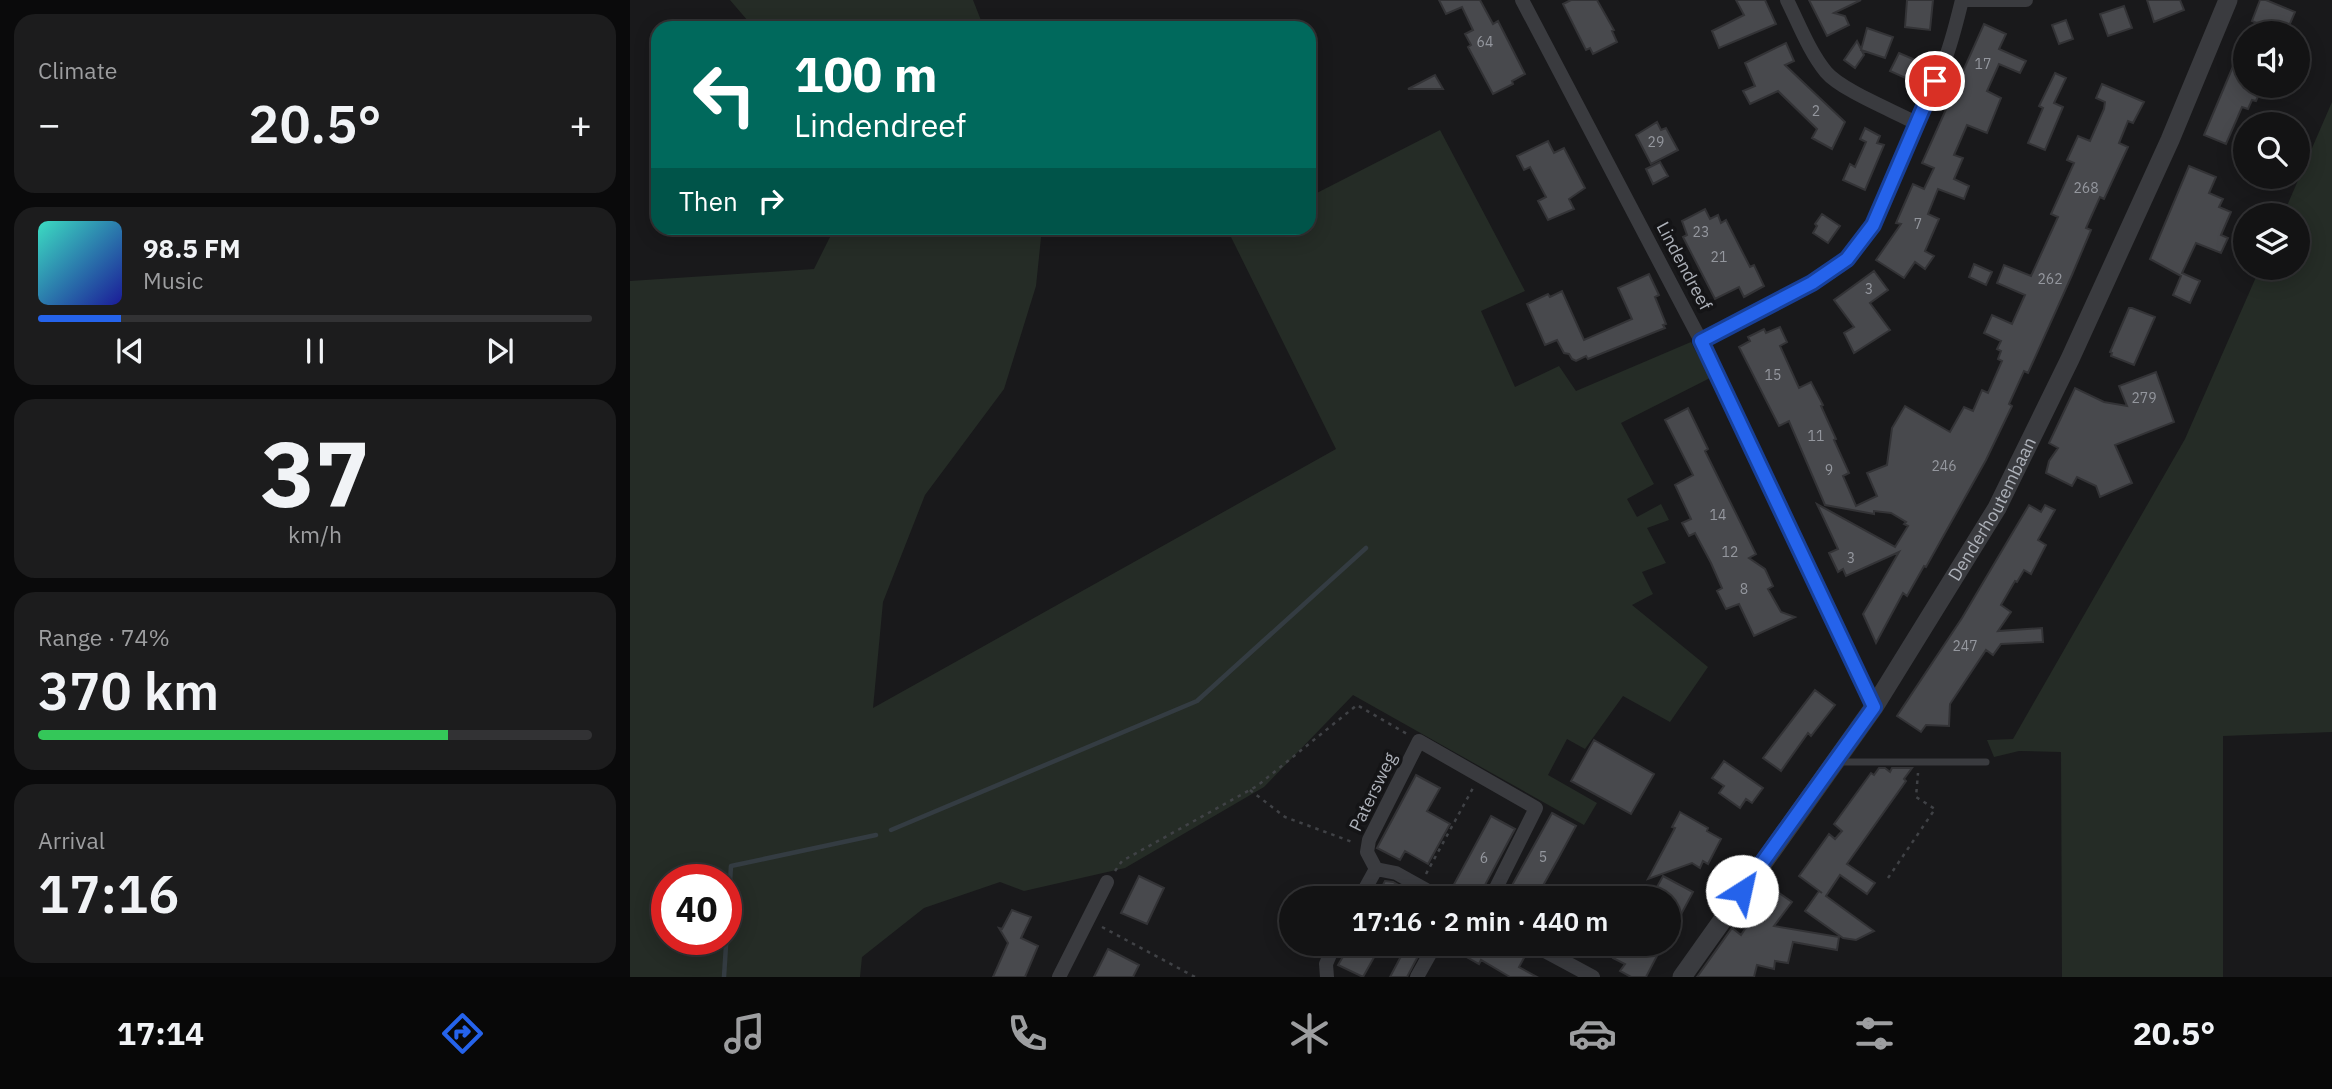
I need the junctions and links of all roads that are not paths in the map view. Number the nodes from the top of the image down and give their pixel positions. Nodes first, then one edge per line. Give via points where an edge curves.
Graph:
1 (1522, 0) edge
2 (1787, 0) edge
3 (1962, 0) edge
4 (2026, 0) edge
5 (2228, 0) edge
6 (1916, 123) junction
7 (1701, 341) junction
8 (1874, 707) junction
9 (1834, 762) junction
10 (1986, 762) dead end
11 (1376, 869) junction
12 (1107, 882) road end
13 (1367, 886) edge
14 (1419, 886) edge
15 (1497, 886) edge
16 (1329, 956) edge
17 (1429, 956) edge
18 (1554, 956) edge
19 (1059, 977) edge
20 (1327, 977) edge
21 (1417, 977) edge
22 (1593, 977) edge
23 (1682, 977) edge

1 - 7 street, Lindendreef
2 - 6 street via 1828,75
3 - 4 street
3 - 6 street via 1945,60
5 - 8 street, Denderhoutembaan via 2076,347 1997,508
6 - 7 street via 1873,225 1847,259 1812,283
7 - 8 street, Lindendreef
8 - 9 street, Denderhoutembaan
9 - 10 lane
9 - 23 street, Denderhoutembaan
11 - 13 street
11 - 14 street via 1396,873
11 - 15 street, Patersweg via 1368,846 1419,741 1536,808
12 - 19 street
16 - 20 street
17 - 21 street
18 - 22 street

